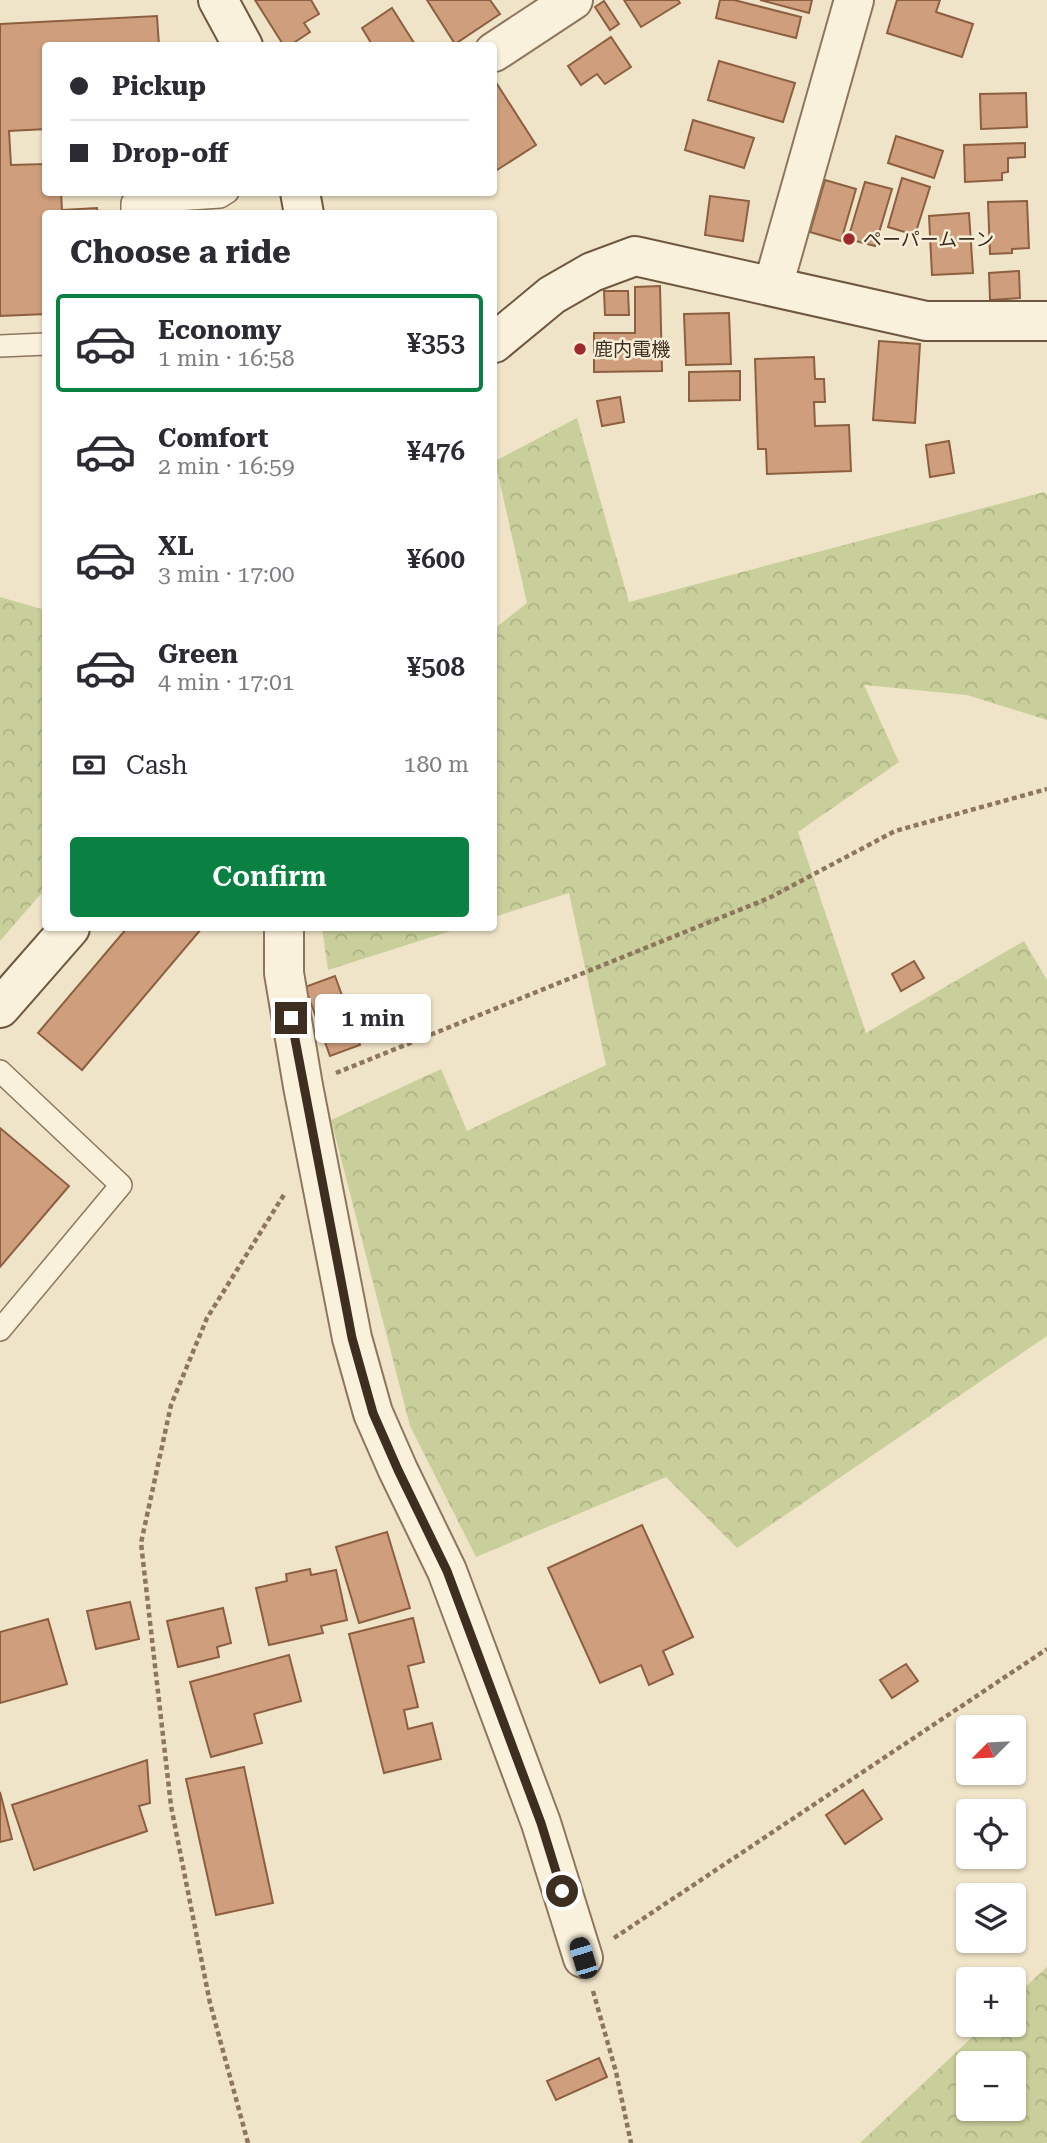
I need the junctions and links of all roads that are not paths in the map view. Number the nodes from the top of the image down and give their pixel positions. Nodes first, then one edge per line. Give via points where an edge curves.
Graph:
1 (218, 0) edge
2 (573, 0) edge
3 (855, 0) edge
4 (241, 42) edge
5 (497, 50) edge
6 (222, 196) edge
7 (132, 210) edge
8 (773, 286) junction
9 (1047, 321) edge
10 (497, 341) edge
11 (42, 344) edge
12 (0, 346) edge
13 (67, 931) edge
14 (284, 931) edge
15 (0, 1009) edge
16 (0, 1071) edge
17 (0, 1330) edge
18 (583, 1958) road end

1 - 4 street
2 - 5 street
3 - 8 street
6 - 7 lane via 132,203
8 - 9 street via 926,321
8 - 10 street via 635,256 592,272 552,295
11 - 12 lane
13 - 15 street
14 - 18 street via 284,973 303,1086 352,1338 373,1413 447,1571 541,1823
16 - 17 lane via 121,1185

